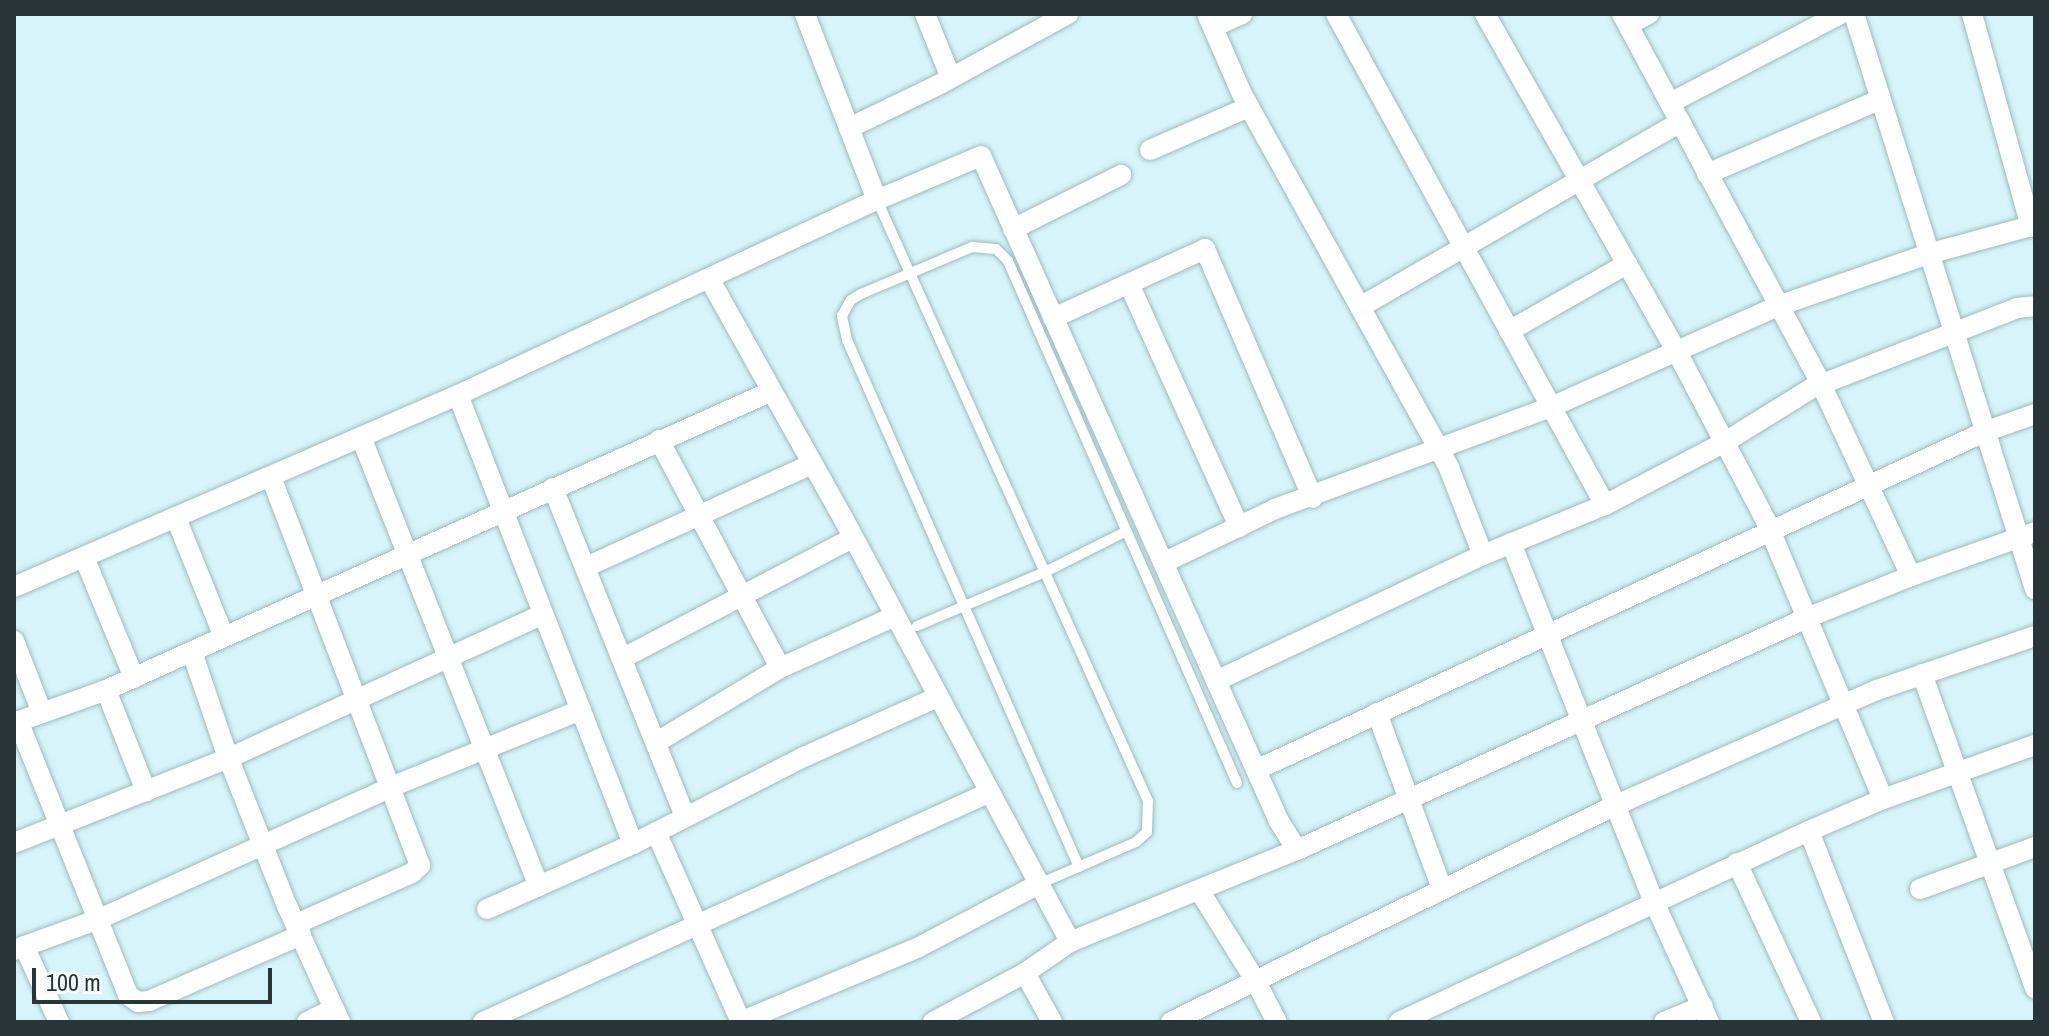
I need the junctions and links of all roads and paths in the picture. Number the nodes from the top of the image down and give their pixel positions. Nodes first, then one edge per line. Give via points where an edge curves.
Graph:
1 (805, 14) edge
2 (925, 14) edge
3 (1068, 14) edge
4 (1242, 14) edge
5 (1336, 14) edge
6 (1485, 14) edge
7 (1649, 14) edge
8 (1840, 14) edge
9 (1854, 14) edge
10 (1972, 14) edge
11 (1625, 20) edge
12 (1210, 21) edge
13 (951, 78) junction
14 (1881, 99) junction
15 (1670, 103) junction
16 (1249, 107) junction
17 (1680, 122) junction
18 (849, 128) junction
19 (1150, 150) dead end
20 (1707, 174) junction
21 (1121, 175) dead end
22 (1580, 180) junction
23 (877, 200) junction
24 (2033, 226) edge
25 (1013, 229) junction
26 (1463, 247) junction
27 (1928, 254) junction
28 (1627, 264) junction
29 (911, 273) junction
30 (710, 280) junction
31 (1129, 284) junction
32 (1778, 306) junction
33 (2035, 306) edge
34 (1360, 307) junction
35 (1053, 318) junction
36 (1509, 331) junction
37 (1953, 332) junction
38 (1677, 352) junction
39 (1821, 384) junction
40 (772, 391) junction
41 (458, 395) junction
42 (1551, 407) junction
43 (2035, 414) edge
44 (1984, 432) junction
45 (361, 437) junction
46 (659, 440) junction
47 (1725, 442) junction
48 (1436, 448) junction
49 (812, 464) junction
50 (271, 477) junction
51 (1869, 485) junction
52 (553, 488) junction
53 (1313, 498) junction
54 (1605, 505) junction
55 (502, 511) junction
56 (697, 514) junction
57 (176, 518) junction
58 (1239, 527) junction
59 (1125, 532) junction
60 (1771, 532) junction
61 (2026, 536) edge
62 (853, 538) junction
63 (1511, 543) junction
64 (410, 552) junction
65 (1483, 555) junction
66 (84, 557) junction
67 (1163, 563) junction
68 (586, 567) junction
69 (1045, 572) junction
70 (1911, 576) junction
71 (14, 587) edge
72 (2035, 589) edge
73 (314, 596) junction
74 (743, 598) junction
75 (962, 607) junction
76 (543, 614) junction
77 (895, 616) junction
78 (1809, 617) junction
79 (917, 626) dead end
80 (1546, 634) junction
81 (2035, 636) edge
82 (224, 637) junction
83 (14, 641) edge
84 (192, 652) junction
85 (450, 658) junction
86 (623, 658) junction
87 (780, 668) junction
88 (1922, 674) junction
89 (134, 678) junction
90 (1216, 681) junction
91 (106, 690) junction
92 (938, 697) junction
93 (356, 699) junction
94 (1846, 703) junction
95 (581, 710) junction
96 (42, 713) junction
97 (1377, 713) junction
98 (16, 722) edge
99 (1582, 723) junction
100 (657, 742) junction
101 (2035, 745) edge
102 (485, 749) junction
103 (229, 758) junction
104 (1256, 770) junction
105 (1957, 773) junction
106 (1237, 783) dead end
107 (391, 787) junction
108 (146, 791) junction
109 (988, 793) junction
110 (1409, 798) junction
111 (1883, 799) junction
112 (1616, 805) junction
113 (685, 817) junction
114 (61, 825) junction
115 (1809, 831) junction
116 (656, 832) junction
117 (14, 843) edge
118 (263, 844) junction
119 (633, 844) junction
120 (2035, 847) edge
121 (1297, 850) junction
122 (1737, 863) junction
123 (1989, 863) junction
124 (1079, 867) junction
125 (1039, 884) junction
126 (539, 886) junction
127 (1442, 889) junction
128 (1920, 889) dead end
129 (1199, 890) junction
130 (1655, 904) junction
131 (487, 909) dead end
132 (99, 919) junction
133 (696, 924) junction
134 (298, 930) junction
135 (1070, 942) junction
136 (2027, 943) edge
137 (19, 948) edge
138 (1025, 973) junction
139 (1255, 980) junction
140 (2035, 988) edge
141 (1706, 1014) edge
142 (337, 1016) edge
143 (1042, 1018) edge
144 (59, 1022) edge
145 (307, 1022) edge
146 (483, 1022) edge
147 (740, 1022) edge
148 (933, 1022) edge
149 (1171, 1022) edge
150 (1277, 1022) edge
151 (1399, 1022) edge
152 (1664, 1022) edge
153 (1811, 1022) edge
154 (1884, 1022) edge

1 - 18 street
2 - 13 street
3 - 13 street
4 - 12 street
5 - 26 street
6 - 22 street
7 - 11 street
8 - 15 street
9 - 14 street
10 - 24 street
11 - 15 street
12 - 16 street
13 - 18 street
14 - 20 street
14 - 27 street
15 - 17 street
16 - 19 street
16 - 34 street
17 - 20 street
17 - 22 street
18 - 23 street
20 - 32 street
21 - 25 street
22 - 26 street
22 - 28 street
23 - 25 street via 981,156
23 - 29 lane
23 - 30 street
24 - 27 street
25 - 35 street
26 - 34 street
26 - 36 street
27 - 32 street
27 - 37 street
28 - 36 street
28 - 38 street
29 - 59 lane via 972,247 996,249 1008,261
29 - 69 lane
29 - 75 lane via 851,300 842,326
30 - 40 street
30 - 41 street
31 - 35 street
31 - 53 street via 1205,249
31 - 58 street
32 - 38 street
32 - 39 street
33 - 37 street
34 - 48 street
35 - 67 street
36 - 42 street
37 - 39 street
37 - 44 street
38 - 42 street
38 - 47 street
39 - 47 street
39 - 51 street
40 - 46 street
40 - 49 street
41 - 45 street
41 - 55 street
42 - 48 street
42 - 54 street
43 - 44 street
44 - 51 street
44 - 61 street
45 - 50 street
45 - 64 street
46 - 52 street
46 - 56 street
47 - 54 street
47 - 60 street
48 - 53 street
48 - 65 street
49 - 56 street
49 - 62 street
50 - 57 street
50 - 73 street
51 - 60 street
51 - 70 street
52 - 55 street
52 - 68 street
53 - 58 street
54 - 63 street
55 - 64 street
55 - 76 street
56 - 68 street
56 - 74 street
57 - 66 street
57 - 82 street
58 - 67 street
59 - 69 lane
59 - 106 lane
60 - 78 street
60 - 80 street
61 - 70 street
61 - 72 street
62 - 74 street
62 - 77 street
63 - 65 street
63 - 80 street
64 - 73 street
64 - 85 street
65 - 90 street
66 - 71 street
66 - 89 street
67 - 90 street
68 - 86 street
69 - 75 lane
69 - 124 lane via 1148,801 1150,817 1147,832 1136,842
70 - 78 street
73 - 82 street
73 - 93 street
74 - 86 street
74 - 87 street
75 - 79 lane
75 - 124 lane
76 - 85 street
76 - 95 street
77 - 87 street
77 - 92 street
78 - 94 street
78 - 99 street
80 - 97 street
80 - 99 street
81 - 88 street
82 - 84 street
83 - 96 street
84 - 89 street
84 - 103 street
85 - 93 street
85 - 102 street
86 - 100 street
87 - 100 street
88 - 94 street
88 - 105 street
89 - 91 street
90 - 104 street
91 - 96 street
91 - 108 street
92 - 109 street
92 - 113 street
93 - 103 street
93 - 107 street
94 - 111 street
94 - 112 street
95 - 102 street
95 - 119 street
96 - 98 street
97 - 104 street
97 - 110 street
98 - 114 street
99 - 110 street
99 - 112 street
100 - 113 street
101 - 105 street
102 - 107 street
102 - 126 street
103 - 108 street
103 - 118 street
104 - 121 street
105 - 111 street
105 - 123 street
107 - 118 street
107 - 134 street via 420,865
108 - 114 street
109 - 125 street
109 - 133 street
110 - 121 street
110 - 127 street
111 - 115 street
112 - 127 street
112 - 130 street
113 - 116 street
114 - 117 street
114 - 132 street
115 - 122 street
115 - 154 street
116 - 119 street
116 - 133 street
118 - 132 street
118 - 134 street
119 - 126 street
120 - 123 street
121 - 129 street
122 - 130 street
122 - 153 street
123 - 128 street
123 - 136 street
124 - 125 lane
125 - 135 street
125 - 147 street via 917,948
126 - 131 street
127 - 139 street
129 - 135 street
129 - 139 street
130 - 141 street
130 - 151 street
132 - 134 street via 128,995 138,1002
132 - 137 street
133 - 146 street
133 - 147 street
134 - 142 street
135 - 138 street
136 - 140 street
137 - 144 street
138 - 143 street
138 - 148 street
139 - 149 street
139 - 150 street
141 - 152 street
142 - 145 street

